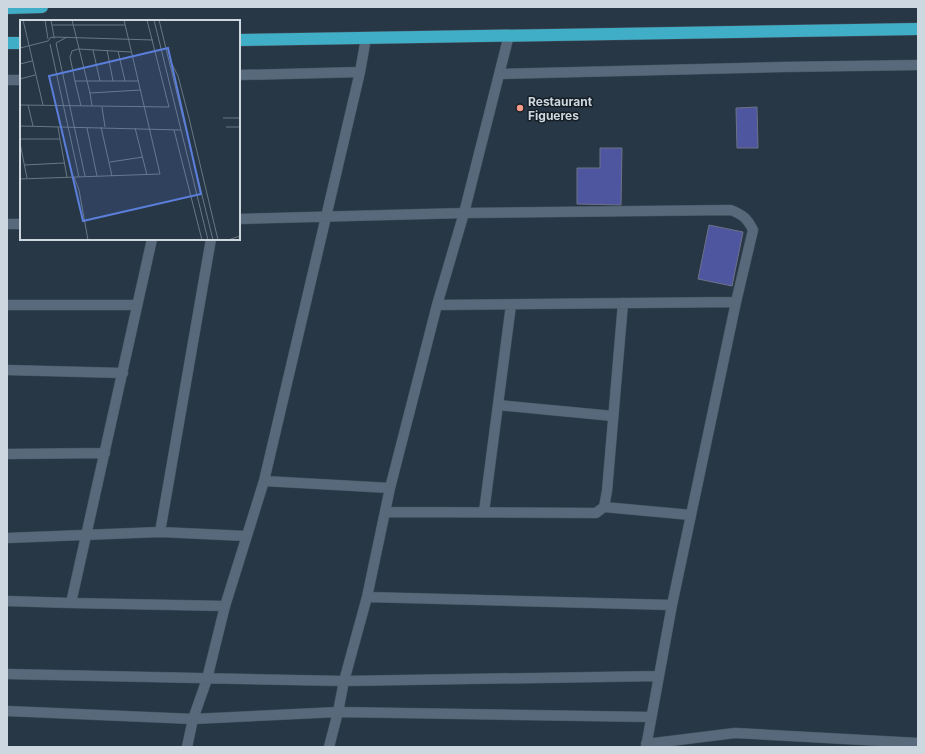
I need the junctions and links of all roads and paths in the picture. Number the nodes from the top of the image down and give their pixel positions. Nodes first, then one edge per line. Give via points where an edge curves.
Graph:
1 (42, 7) edge
2 (7, 8) edge
3 (918, 29) edge
4 (509, 35) junction
5 (366, 38) junction
6 (240, 40) edge
7 (7, 43) edge
8 (20, 43) edge
9 (918, 65) edge
10 (360, 72) junction
11 (500, 74) junction
12 (240, 75) edge
13 (7, 80) edge
14 (20, 80) edge
15 (464, 213) junction
16 (326, 217) junction
17 (240, 219) edge
18 (7, 224) edge
19 (20, 224) edge
20 (152, 240) edge
21 (211, 240) edge
22 (736, 302) junction
23 (623, 303) junction
24 (7, 305) edge
25 (138, 305) junction
26 (511, 305) junction
27 (437, 306) junction
28 (7, 370) edge
29 (123, 373) junction
30 (498, 405) junction
31 (613, 416) junction
32 (105, 453) junction
33 (7, 454) edge
34 (264, 480) junction
35 (390, 488) junction
36 (604, 507) junction
37 (385, 512) junction
38 (484, 512) junction
39 (691, 515) junction
40 (160, 532) junction
41 (88, 534) junction
42 (246, 536) junction
43 (7, 538) edge
44 (368, 597) junction
45 (7, 601) edge
46 (72, 603) junction
47 (672, 605) junction
48 (224, 606) junction
49 (7, 674) edge
50 (659, 676) junction
51 (207, 679) junction
52 (344, 682) junction
53 (7, 711) edge
54 (338, 712) junction
55 (651, 717) junction
56 (193, 719) junction
57 (918, 742) edge
58 (646, 746) edge
59 (187, 747) edge
60 (329, 747) edge

1 - 2 highway
3 - 4 highway
4 - 5 highway
4 - 11 street
5 - 6 highway
5 - 10 street
7 - 8 highway
9 - 11 street
10 - 12 street
10 - 16 street
11 - 15 street
13 - 14 street
15 - 16 street
15 - 22 street via 731,210 741,214 754,230
15 - 27 street
16 - 17 street
16 - 34 street
18 - 19 street
20 - 25 street
21 - 40 street
22 - 23 street
22 - 39 street
23 - 26 street
23 - 31 street
24 - 25 street
25 - 29 street
26 - 27 street
26 - 30 street
27 - 35 street
28 - 29 street
29 - 32 street
30 - 31 street
30 - 38 street
31 - 36 street
32 - 33 street
32 - 41 street
34 - 35 street
34 - 42 street
35 - 37 street
36 - 38 street via 596,513
36 - 39 street
37 - 38 street
37 - 44 street
39 - 47 street
40 - 41 street
40 - 42 street
41 - 43 street
41 - 46 street
42 - 48 street
44 - 47 street
44 - 52 street
45 - 46 street
46 - 48 street
47 - 50 street
48 - 51 street
49 - 51 street
50 - 52 street
50 - 55 street
51 - 52 street
51 - 56 street
52 - 54 street
53 - 56 street
54 - 55 street
54 - 56 street
54 - 60 street
55 - 58 street
56 - 59 street
57 - 58 street via 735,733

